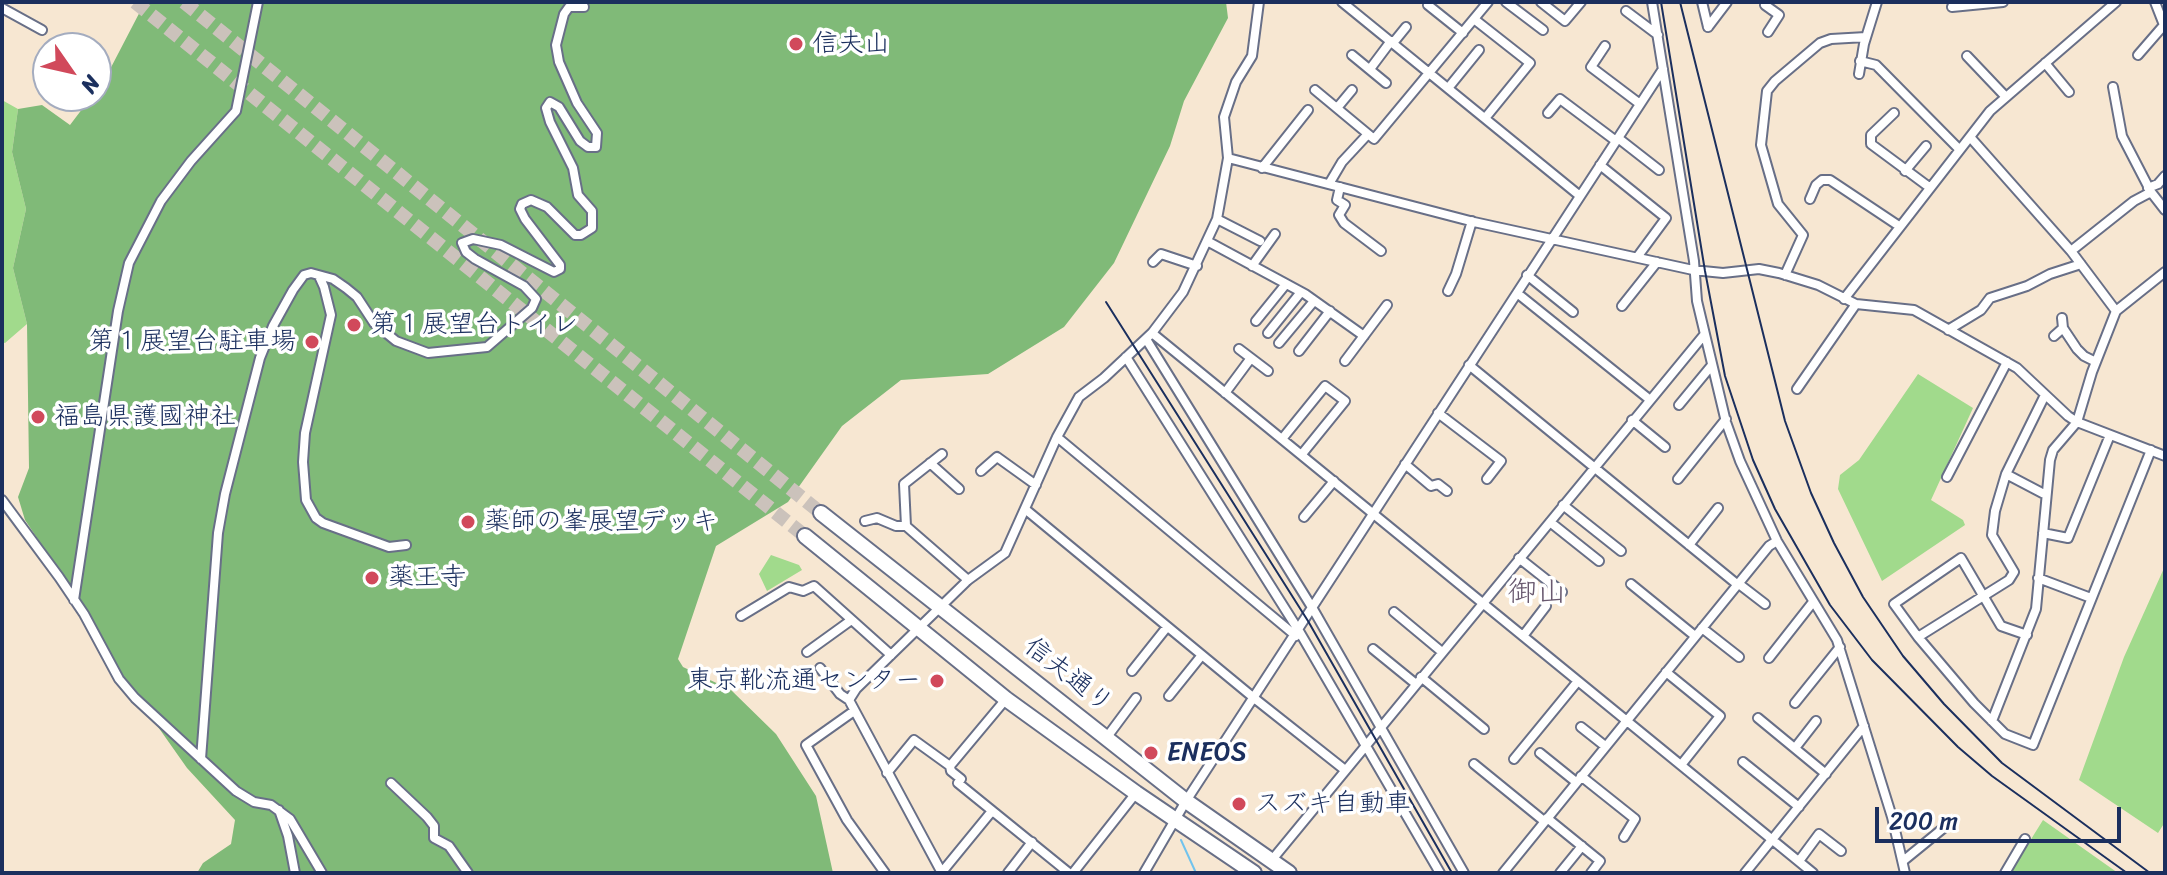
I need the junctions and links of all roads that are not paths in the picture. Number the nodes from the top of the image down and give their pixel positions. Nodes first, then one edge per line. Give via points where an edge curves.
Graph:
1 (258, 2) edge
2 (1259, 2) edge
3 (1342, 2) edge
4 (1488, 2) edge
5 (1506, 2) edge
6 (1541, 2) edge
7 (1581, 2) edge
8 (1652, 2) edge
9 (1702, 2) edge
10 (1727, 2) edge
11 (1767, 2) edge
12 (1877, 2) edge
13 (1954, 2) edge
14 (2003, 2) edge
15 (2116, 2) edge
16 (2155, 2) edge
17 (1428, 5) dead end
18 (584, 7) dead end
19 (2, 8) edge
20 (1626, 11) dead end
21 (1474, 19) junction
22 (1406, 27) dead end
23 (42, 30) dead end
24 (1543, 30) dead end
25 (1768, 32) dead end
26 (1463, 33) junction
27 (1658, 35) junction
28 (1866, 37) junction
29 (1392, 42) junction
30 (1605, 46) dead end
31 (1479, 50) dead end
32 (1352, 55) dead end
33 (2138, 55) dead end
34 (1967, 56) dead end
35 (1860, 61) junction
36 (2045, 63) junction
37 (1370, 69) junction
38 (1663, 69) junction
39 (1431, 72) junction
40 (1859, 74) dead end
41 (1386, 83) dead end
42 (1449, 87) junction
43 (2113, 87) dead end
44 (1315, 90) dead end
45 (1352, 90) dead end
46 (2069, 92) dead end
47 (2005, 96) junction
48 (1640, 104) junction
49 (1337, 108) junction
50 (1308, 110) dead end
51 (1548, 113) dead end
52 (1894, 113) dead end
53 (1486, 117) junction
54 (1368, 134) junction
55 (1970, 137) junction
56 (1617, 139) junction
57 (1926, 146) dead end
58 (1959, 149) junction
59 (1228, 158) junction
60 (1600, 165) junction
61 (1262, 168) junction
62 (1659, 170) dead end
63 (1905, 171) junction
64 (2165, 176) edge
65 (1329, 184) junction
66 (1340, 187) junction
67 (1929, 187) junction
68 (2150, 190) junction
69 (1580, 196) junction
70 (1810, 199) dead end
71 (2165, 210) edge
72 (1217, 219) junction
73 (1472, 221) junction
74 (1899, 226) junction
75 (1275, 234) dead end
76 (1552, 238) junction
77 (1207, 241) junction
78 (1260, 241) dead end
79 (1381, 251) dead end
80 (2071, 251) junction
81 (1638, 256) junction
82 (1153, 262) dead end
83 (1657, 262) junction
84 (2081, 264) junction
85 (1197, 266) junction
86 (1252, 266) junction
87 (1693, 270) junction
88 (2165, 272) edge
89 (1527, 275) junction
90 (1785, 275) junction
91 (319, 276) junction
92 (1286, 284) junction
93 (1448, 291) dead end
94 (1301, 292) junction
95 (1517, 293) junction
96 (1844, 299) junction
97 (1314, 301) junction
98 (1856, 304) junction
99 (1387, 305) dead end
100 (1622, 306) dead end
101 (1330, 311) junction
102 (2116, 311) junction
103 (1573, 312) dead end
104 (2062, 318) dead end
105 (1256, 321) dead end
106 (2063, 328) junction
107 (1948, 330) junction
108 (1268, 333) dead end
109 (1704, 335) junction
110 (1149, 336) junction
111 (1364, 336) junction
112 (2054, 336) dead end
113 (1279, 343) dead end
114 (1239, 349) dead end
115 (1299, 351) dead end
116 (1126, 357) junction
117 (1251, 358) junction
118 (1345, 361) dead end
119 (2007, 362) junction
120 (2096, 362) junction
121 (1469, 365) junction
122 (1712, 365) junction
123 (1268, 371) dead end
124 (1797, 389) dead end
125 (1225, 393) junction
126 (2045, 395) junction
127 (1649, 399) junction
128 (1679, 405) dead end
129 (1438, 413) junction
130 (1726, 419) junction
131 (1632, 420) junction
132 (2077, 422) junction
133 (2110, 435) junction
134 (1057, 437) junction
135 (1282, 439) junction
136 (1665, 447) dead end
137 (2151, 450) junction
138 (942, 454) dead end
139 (1302, 454) junction
140 (2165, 456) edge
141 (930, 463) junction
142 (1405, 464) junction
143 (1595, 467) junction
144 (981, 471) dead end
145 (2006, 474) junction
146 (1947, 477) dead end
147 (1487, 479) dead end
148 (1678, 479) dead end
149 (1334, 481) junction
150 (1036, 485) junction
151 (959, 489) dead end
152 (1447, 491) dead end
153 (2046, 495) junction
154 (2, 500) edge
155 (1563, 505) junction
156 (1718, 508) dead end
157 (1025, 509) junction
158 (821, 513) tunnel mouth
159 (1374, 513) junction
160 (1304, 517) dead end
161 (865, 521) dead end
162 (1550, 522) junction
163 (906, 526) junction
164 (2043, 533) junction
165 (805, 536) tunnel mouth
166 (1777, 541) junction
167 (406, 545) dead end
168 (1689, 545) junction
169 (1621, 551) dead end
170 (1519, 558) junction
171 (1599, 561) dead end
172 (2038, 578) junction
173 (968, 580) junction
174 (1631, 584) dead end
175 (1738, 584) junction
176 (1562, 592) dead end
177 (1982, 596) junction
178 (2091, 598) junction
179 (74, 600) junction
180 (1813, 602) junction
181 (1483, 603) junction
182 (1765, 604) dead end
183 (1546, 606) dead end
184 (942, 607) junction
185 (1313, 609) junction
186 (1394, 612) dead end
187 (741, 616) dead end
188 (850, 621) junction
189 (1167, 627) junction
190 (920, 628) junction
191 (1702, 628) junction
192 (1298, 633) junction
193 (2027, 635) junction
194 (1523, 636) junction
195 (1695, 636) junction
196 (1918, 637) junction
197 (1840, 647) junction
198 (1373, 649) dead end
199 (807, 652) dead end
200 (1442, 652) junction
201 (891, 655) junction
202 (1202, 655) junction
203 (1739, 657) dead end
204 (1769, 658) dead end
205 (820, 668) dead end
206 (1132, 671) dead end
207 (1666, 672) junction
208 (1418, 680) junction
209 (1578, 681) junction
210 (1169, 696) dead end
211 (1136, 698) dead end
212 (1254, 698) junction
213 (1006, 699) junction
214 (849, 700) junction
215 (1795, 703) dead end
216 (854, 711) junction
217 (1758, 718) dead end
218 (1626, 720) junction
219 (1816, 721) dead end
220 (1992, 721) junction
221 (1380, 726) junction
222 (1864, 726) junction
223 (1581, 727) dead end
224 (1484, 729) dead end
225 (1107, 737) junction
226 (1367, 743) junction
227 (1605, 746) junction
228 (1795, 748) junction
229 (1540, 753) dead end
230 (201, 759) junction
231 (1514, 759) dead end
232 (1743, 762) dead end
233 (1474, 764) dead end
234 (1681, 765) junction
235 (950, 766) junction
236 (1345, 770) junction
237 (887, 773) junction
238 (1826, 774) junction
239 (1578, 779) junction
240 (391, 783) dead end
241 (1136, 793) junction
242 (1186, 801) junction
243 (1799, 807) junction
244 (279, 810) junction
245 (992, 811) junction
246 (1176, 820) junction
247 (1546, 820) junction
248 (1946, 826) dead end
249 (1624, 837) dead end
250 (2025, 839) dead end
251 (1773, 840) junction
252 (1032, 842) junction
253 (1582, 846) junction
254 (1841, 851) dead end
255 (1271, 861) junction
256 (1799, 861) junction
257 (1903, 861) junction
258 (295, 873) edge
259 (322, 873) edge
260 (468, 873) edge
261 (885, 873) edge
262 (942, 873) edge
263 (1008, 873) edge
264 (1071, 873) edge
265 (1144, 873) edge
266 (1254, 873) edge
267 (1289, 873) edge
268 (1440, 873) edge
269 (1464, 873) edge
270 (1503, 873) edge
271 (1560, 873) edge
272 (1591, 873) edge
273 (1745, 873) edge
274 (1813, 873) edge
275 (1905, 873) edge
276 (2005, 873) edge

1 - 179 street via 236,111 161,201 129,263
2 - 59 street via 1252,56 1224,117
3 - 29 street
4 - 21 street
5 - 24 street
6 - 7 street via 1565,21
8 - 27 street
9 - 10 street via 1708,27
11 - 25 street via 1779,15
12 - 28 street
13 - 14 street via 1952,7
15 - 36 street
16 - 33 street via 2164,25
17 - 26 street
18 - 91 street via 569,7 564,14 556,50 577,103 597,133 596,147 584,146 559,107 550,102 546,108 573,168 578,195 592,211 592,228 575,235 547,207 531,200 522,204 525,219 560,265 554,272 501,245 473,239 462,243 470,255 524,286 536,299 532,308 487,347 428,353 396,341 374,323 357,297 333,279
19 - 23 street
20 - 27 street
21 - 26 street
21 - 53 street via 1530,63
22 - 29 street
26 - 39 street
27 - 38 street
28 - 35 street
28 - 90 street via 1820,43 1767,91 1761,145 1778,204 1803,235
29 - 37 street
29 - 39 street
30 - 48 street via 1591,67
31 - 42 street
32 - 37 street
34 - 47 street
35 - 40 street
35 - 58 street via 1876,65
36 - 46 street
36 - 47 street
37 - 41 street
38 - 48 street
38 - 87 street
39 - 42 street
39 - 54 street via 1374,139
42 - 53 street
43 - 68 street via 2122,136
44 - 49 street
45 - 49 street
47 - 55 street
48 - 56 street
49 - 54 street
50 - 61 street
51 - 56 street via 1560,99
52 - 63 street via 1871,135 1871,144
53 - 69 street
54 - 65 street
55 - 58 street
55 - 80 street
56 - 60 street
56 - 62 street
57 - 63 street
58 - 67 street
59 - 61 street
59 - 72 street
60 - 69 street
60 - 81 street via 1666,218
61 - 65 street
63 - 67 street
64 - 68 street
65 - 66 street
66 - 73 street
66 - 79 street via 1337,200 1345,205 1339,215 1344,223
67 - 74 street
68 - 71 street
68 - 80 street
69 - 76 street
70 - 74 street via 1816,185 1830,180
72 - 77 street
72 - 78 street
73 - 76 street
73 - 93 street
74 - 96 street
75 - 86 street
76 - 81 street
76 - 89 street
77 - 85 street
77 - 86 street
80 - 84 street
81 - 83 street
82 - 85 street via 1161,254
83 - 87 street
83 - 100 street
84 - 102 street
84 - 107 street via 1990,298 1981,310
85 - 110 street
86 - 92 street
87 - 90 street via 1759,269
87 - 109 street
88 - 102 street
89 - 95 street
89 - 103 street
90 - 96 street
91 - 167 street via 331,315 305,433 306,500 323,523 389,547
91 - 230 street via 304,275 266,342 225,494
92 - 94 street
92 - 105 street
94 - 97 street
94 - 108 street
95 - 121 street
95 - 127 street
96 - 98 street
97 - 101 street
97 - 113 street
98 - 107 street via 1914,310
98 - 124 street
99 - 111 street
101 - 111 street
101 - 115 street
102 - 120 street
104 - 106 street
106 - 112 street
106 - 120 street via 2084,356
107 - 119 street
109 - 122 street
109 - 127 street
110 - 116 street
110 - 125 street
110 - 185 street
111 - 118 street
114 - 117 street
116 - 134 street via 1079,397
116 - 192 street
117 - 123 street
117 - 125 street
119 - 126 street
119 - 146 street
120 - 132 street
121 - 129 street
121 - 143 street
122 - 128 street
122 - 130 street
125 - 135 street
126 - 132 street
126 - 145 street
127 - 131 street
129 - 142 street
129 - 147 street via 1501,461
130 - 148 street
130 - 166 street
131 - 136 street
131 - 143 street
132 - 133 street
132 - 153 street via 2053,450
133 - 137 street
133 - 164 street via 2068,538
134 - 150 street
134 - 192 street
135 - 139 street
135 - 139 street via 1325,386 1345,401
137 - 140 street
137 - 178 street
138 - 141 street
139 - 149 street
141 - 151 street
141 - 163 street via 904,484
142 - 152 street via 1431,486
142 - 159 street
143 - 155 street
143 - 168 street
144 - 150 street via 997,457
145 - 153 street
145 - 177 street via 1992,535 2014,572
149 - 159 street
149 - 160 street
150 - 157 street
153 - 164 street
154 - 179 street
155 - 162 street
155 - 169 street
156 - 168 street
157 - 173 street via 1005,553
157 - 189 street
158 - 184 highway, 信夫通り
159 - 181 street
159 - 185 street
161 - 163 street via 877,518
162 - 170 street
162 - 171 street
163 - 173 street
164 - 172 street
165 - 190 highway, 信夫通り
166 - 175 street
166 - 180 street
168 - 175 street
170 - 176 street
170 - 181 street
172 - 178 street
172 - 193 street
173 - 184 street
174 - 195 street
175 - 182 street
175 - 191 street
177 - 193 street via 2001,626
177 - 196 street
177 - 196 street via 1961,558 1894,604
178 - 220 street via 2033,745 2005,734
179 - 230 street via 119,679
180 - 197 street
180 - 204 street
181 - 194 street
181 - 200 street
183 - 194 street
184 - 190 street
184 - 225 highway, 信夫通り
185 - 192 street
185 - 221 street
186 - 200 street
187 - 188 street via 789,587 803,591 814,586
188 - 199 street
188 - 201 street
189 - 202 street
189 - 206 street
190 - 201 street
190 - 213 highway, 信夫通り
191 - 195 street
191 - 203 street
192 - 212 street
192 - 226 street
193 - 220 street
194 - 209 street
195 - 207 street
196 - 220 street
197 - 215 street
197 - 222 street
198 - 208 street
200 - 208 street
201 - 214 street
202 - 210 street
202 - 212 street
205 - 214 street
207 - 218 street
207 - 234 street via 1720,716
208 - 221 street
208 - 224 street
209 - 218 street
209 - 231 street
211 - 225 street
212 - 236 street
212 - 242 street
213 - 235 street
213 - 241 highway, 信夫通り
214 - 216 street
216 - 237 street
216 - 261 street via 806,745 847,820
217 - 228 street
218 - 227 street
218 - 234 street
219 - 228 street
221 - 226 street
221 - 269 street
222 - 238 street
222 - 257 street
223 - 227 street
225 - 242 highway, 信夫通り
226 - 236 street
226 - 268 street
227 - 239 street
228 - 238 street
229 - 239 street
230 - 244 street via 236,791
232 - 243 street
233 - 247 street
234 - 251 street
235 - 237 street via 914,740
235 - 245 street via 961,779 958,783
236 - 255 street
237 - 262 street
238 - 243 street
239 - 247 street
239 - 249 street via 1635,819
240 - 260 street via 427,817 434,838 449,846
241 - 246 highway, 信夫通り
241 - 264 street
242 - 246 street
242 - 255 highway, 信夫通り
243 - 251 street
244 - 258 street
244 - 259 street via 297,829
245 - 252 street
245 - 262 street
246 - 265 street
246 - 266 highway, 信夫通り
247 - 253 street
247 - 270 street
248 - 257 street
250 - 276 street
251 - 256 street
251 - 273 street
252 - 263 street
252 - 264 street
253 - 271 street
253 - 272 street via 1600,861
254 - 256 street via 1819,834
255 - 267 highway, 信夫通り
256 - 274 street
257 - 275 street

